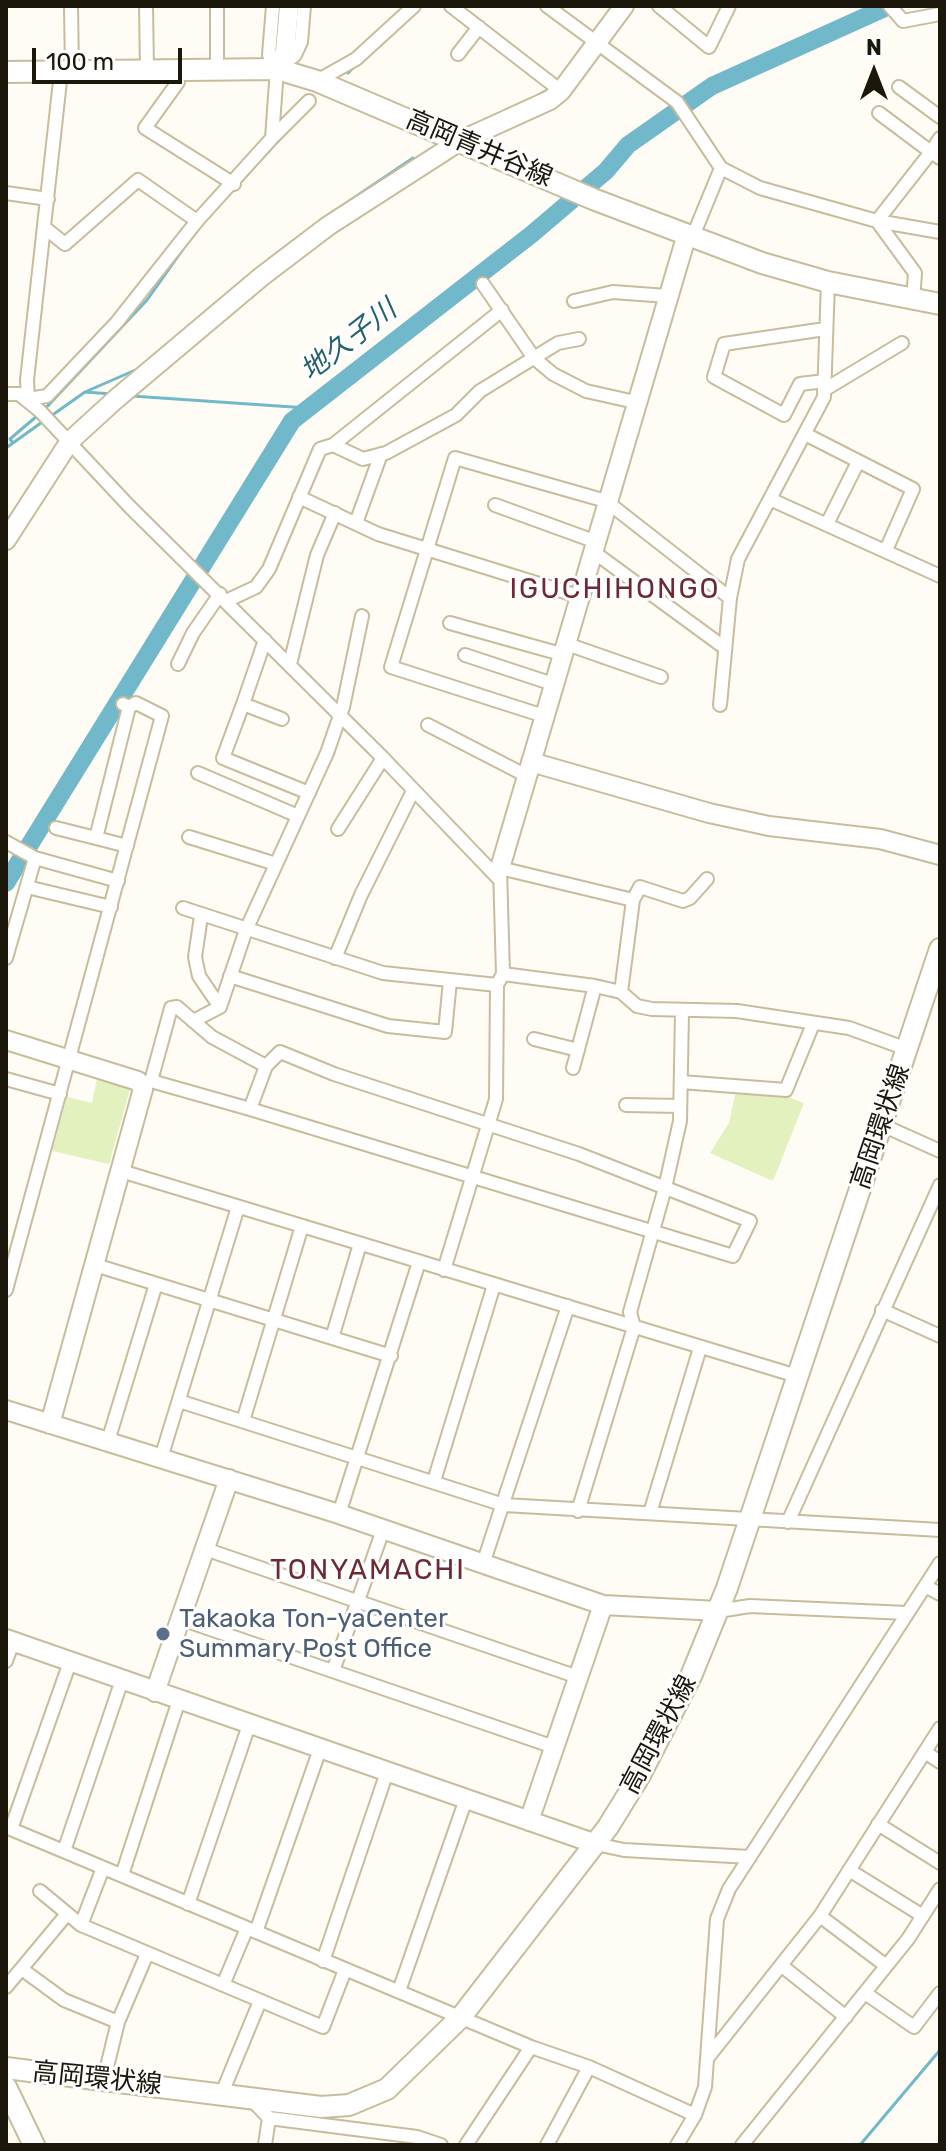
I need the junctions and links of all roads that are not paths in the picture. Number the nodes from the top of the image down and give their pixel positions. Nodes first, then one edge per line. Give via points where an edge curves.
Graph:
1 (71, 6) edge
2 (146, 6) edge
3 (217, 6) edge
4 (273, 6) edge
5 (289, 6) edge
6 (304, 6) edge
7 (414, 6) edge
8 (451, 6) edge
9 (547, 6) edge
10 (624, 6) edge
11 (659, 6) edge
12 (729, 6) edge
13 (893, 10) edge
14 (940, 14) edge
15 (479, 27) junction
16 (591, 41) junction
17 (458, 54) dead end
18 (217, 58) dead end
19 (281, 60) junction
20 (147, 69) junction
21 (177, 69) junction
22 (66, 71) junction
23 (6, 72) edge
24 (317, 81) junction
25 (899, 87) dead end
26 (556, 88) junction
27 (309, 101) dead end
28 (879, 113) dead end
29 (940, 117) edge
30 (272, 138) junction
31 (940, 138) edge
32 (460, 141) junction
33 (936, 155) edge
34 (721, 168) junction
35 (234, 184) junction
36 (6, 193) edge
37 (48, 199) junction
38 (197, 221) junction
39 (877, 221) junction
40 (45, 228) junction
41 (940, 232) edge
42 (690, 235) junction
43 (828, 282) junction
44 (483, 284) dead end
45 (667, 296) junction
46 (913, 300) junction
47 (574, 301) dead end
48 (940, 304) edge
49 (502, 310) junction
50 (825, 329) junction
51 (579, 339) dead end
52 (902, 343) dead end
53 (534, 358) junction
54 (825, 385) junction
55 (6, 394) edge
56 (28, 399) junction
57 (635, 402) junction
58 (805, 434) junction
59 (64, 435) junction
60 (333, 445) junction
61 (381, 454) junction
62 (857, 464) junction
63 (299, 497) junction
64 (772, 500) junction
65 (606, 501) junction
66 (495, 505) dead end
67 (335, 513) junction
68 (356, 523) junction
69 (827, 524) junction
70 (6, 540) edge
71 (592, 545) junction
72 (428, 548) junction
73 (886, 550) junction
74 (939, 573) edge
75 (578, 596) junction
76 (223, 598) junction
77 (730, 598) junction
78 (362, 616) dead end
79 (450, 623) dead end
80 (265, 640) junction
81 (725, 648) junction
82 (563, 649) junction
83 (465, 655) dead end
84 (178, 664) dead end
85 (290, 664) junction
86 (661, 677) dead end
87 (553, 684) junction
88 (243, 704) junction
89 (720, 705) dead end
90 (339, 714) junction
91 (544, 716) junction
92 (282, 719) dead end
93 (428, 725) dead end
94 (383, 758) junction
95 (529, 769) junction
96 (198, 773) dead end
97 (413, 791) junction
98 (309, 793) junction
99 (298, 816) junction
100 (56, 828) dead end
101 (338, 829) dead end
102 (189, 837) dead end
103 (96, 838) junction
104 (6, 842) edge
105 (127, 846) junction
106 (29, 855) junction
107 (940, 855) edge
108 (276, 864) junction
109 (499, 873) junction
110 (707, 879) dead end
111 (118, 881) junction
112 (27, 887) junction
113 (633, 900) junction
114 (111, 907) junction
115 (183, 908) dead end
116 (201, 916) junction
117 (246, 930) junction
118 (940, 949) edge
119 (6, 958) edge
120 (335, 958) junction
121 (230, 976) junction
122 (500, 979) junction
123 (450, 981) junction
124 (595, 986) junction
125 (621, 992) junction
126 (220, 1007) junction
127 (682, 1012) junction
128 (193, 1021) junction
129 (813, 1024) junction
130 (534, 1039) dead end
131 (6, 1040) edge
132 (907, 1049) junction
133 (578, 1050) junction
134 (69, 1061) junction
135 (266, 1066) junction
136 (573, 1068) dead end
137 (6, 1079) edge
138 (146, 1082) junction
139 (681, 1082) junction
140 (60, 1094) junction
141 (626, 1105) dead end
142 (680, 1106) junction
143 (250, 1109) junction
144 (488, 1123) junction
145 (882, 1125) junction
146 (940, 1151) edge
147 (121, 1171) junction
148 (471, 1177) junction
149 (940, 1185) edge
150 (665, 1188) junction
151 (238, 1207) junction
152 (302, 1226) junction
153 (6, 1230) edge
154 (652, 1232) junction
155 (21, 1234) junction
156 (360, 1244) junction
157 (419, 1262) junction
158 (95, 1265) junction
159 (444, 1270) junction
160 (156, 1284) junction
161 (494, 1285) junction
162 (6, 1290) edge
163 (211, 1300) junction
164 (568, 1306) junction
165 (882, 1310) junction
166 (273, 1320) junction
167 (634, 1327) junction
168 (940, 1336) edge
169 (332, 1338) junction
170 (700, 1348) junction
171 (391, 1356) junction
172 (797, 1376) junction
173 (179, 1401) junction
174 (6, 1410) edge
175 (243, 1421) junction
176 (50, 1424) junction
177 (108, 1441) junction
178 (360, 1456) junction
179 (161, 1458) junction
180 (229, 1479) junction
181 (434, 1481) junction
182 (504, 1505) junction
183 (578, 1511) junction
184 (650, 1513) junction
185 (339, 1514) junction
186 (749, 1520) junction
187 (788, 1522) junction
188 (383, 1530) junction
189 (940, 1530) edge
190 (205, 1549) junction
191 (940, 1563) edge
192 (483, 1564) junction
193 (925, 1586) junction
194 (940, 1594) edge
195 (357, 1600) junction
196 (603, 1605) junction
197 (718, 1611) junction
198 (907, 1613) junction
199 (181, 1619) junction
200 (9, 1640) edge
201 (6, 1661) edge
202 (70, 1662) junction
203 (333, 1671) junction
204 (578, 1677) junction
205 (122, 1680) junction
206 (155, 1692) junction
207 (179, 1700) junction
208 (249, 1725) junction
209 (940, 1728) edge
210 (554, 1747) junction
211 (320, 1749) junction
212 (925, 1752) junction
213 (940, 1762) edge
214 (387, 1772) junction
215 (466, 1799) junction
216 (529, 1821) junction
217 (878, 1824) junction
218 (9, 1828) edge
219 (596, 1844) junction
220 (64, 1851) junction
221 (750, 1857) junction
222 (940, 1863) edge
223 (103, 1868) junction
224 (849, 1870) junction
225 (122, 1875) junction
226 (940, 1889) edge
227 (40, 1891) dead end
228 (188, 1904) junction
229 (67, 1914) junction
230 (820, 1916) junction
231 (923, 1916) junction
232 (81, 1925) junction
233 (252, 1930) junction
234 (147, 1954) junction
235 (323, 1961) junction
236 (885, 1965) junction
237 (782, 1966) junction
238 (23, 1970) junction
239 (345, 1970) junction
240 (223, 1985) junction
241 (6, 1987) edge
242 (399, 1991) junction
243 (865, 1993) junction
244 (940, 1993) edge
245 (260, 2001) junction
246 (461, 2017) junction
247 (846, 2017) junction
248 (118, 2022) junction
249 (531, 2047) junction
250 (709, 2057) junction
251 (589, 2067) junction
252 (6, 2068) edge
253 (104, 2079) junction
254 (6, 2087) edge
255 (222, 2093) junction
256 (249, 2097) junction
257 (695, 2115) junction
258 (269, 2118) junction
259 (684, 2142) edge
260 (34, 2145) edge
261 (265, 2145) edge
262 (441, 2145) edge
263 (466, 2145) edge
264 (547, 2145) edge
265 (742, 2145) edge

1 - 22 street
2 - 20 street
3 - 18 street
4 - 19 street via 269,55
5 - 19 street
6 - 19 street via 301,42 295,55
7 - 24 street via 356,59
8 - 15 street
9 - 16 street
10 - 16 street
11 - 12 street via 709,47
13 - 14 street via 903,21
15 - 17 street
15 - 26 street
16 - 26 street
16 - 34 street via 677,102
19 - 21 main road, 高岡青井谷線
19 - 24 main road, 高岡青井谷線
19 - 30 street
20 - 21 main road, 高岡青井谷線
20 - 22 main road, 高岡青井谷線
21 - 35 street via 178,82 145,128
22 - 23 main road, 高岡青井谷線
22 - 37 street
24 - 32 main road, 高岡青井谷線
25 - 29 street
26 - 32 street via 532,110
27 - 30 street
28 - 33 street
30 - 35 street
31 - 33 street
32 - 42 main road, 高岡青井谷線
32 - 59 street via 328,226 134,385
33 - 39 street
34 - 39 street via 760,188
34 - 42 street
35 - 38 street
36 - 37 street
37 - 40 street
38 - 40 street via 138,180 65,244
38 - 56 street via 127,311 47,396
39 - 41 street
39 - 46 street via 915,273
40 - 56 street
42 - 43 main road, 高岡青井谷線
42 - 45 street
43 - 46 main road, 高岡青井谷線
43 - 50 street
44 - 49 street
45 - 47 street via 613,292
45 - 57 street
46 - 48 main road, 高岡青井谷線
49 - 53 street
49 - 60 street
50 - 54 street
50 - 54 street via 724,344 714,377 784,415 800,384
51 - 53 street via 558,343
52 - 54 street
53 - 57 street via 586,391
53 - 61 street via 480,391 456,415
54 - 58 street
55 - 56 street
56 - 59 street
57 - 65 street
58 - 62 street
58 - 64 street
59 - 70 street
59 - 76 street
60 - 61 street via 363,459
60 - 63 street via 320,449
61 - 68 street
62 - 69 street
62 - 73 street via 913,489
63 - 67 street
63 - 76 street via 256,587
64 - 69 street
64 - 77 street via 738,559
65 - 71 street
65 - 72 street via 455,458
65 - 77 street
66 - 71 street
67 - 68 street
67 - 85 street via 317,555
68 - 72 street
69 - 73 street
71 - 75 street
71 - 81 street
72 - 75 street
72 - 91 street via 391,667
73 - 74 street
75 - 82 street
76 - 80 street
76 - 84 street via 193,633
77 - 81 street
78 - 90 street
79 - 82 street
80 - 85 street
80 - 88 street
81 - 89 street
82 - 86 street
82 - 87 street
83 - 87 street
85 - 90 street
87 - 91 street
88 - 92 street
88 - 98 street via 223,758
90 - 94 street
90 - 98 street
91 - 95 street
93 - 95 street
94 - 97 street
94 - 101 street
95 - 107 street via 769,826 880,839
95 - 109 street
96 - 99 street
97 - 109 street
97 - 120 street
98 - 99 street
99 - 108 street
100 - 103 street
102 - 108 street
103 - 105 street
103 - 105 street via 126,706 136,703 162,716
104 - 106 street
105 - 111 street
106 - 111 street
106 - 112 street
108 - 117 street
109 - 113 street
109 - 122 street
110 - 113 street via 683,901 640,887
111 - 114 street
112 - 114 street
112 - 119 street
113 - 125 street
114 - 134 street
115 - 116 street
116 - 117 street
116 - 126 street via 195,957 199,976
117 - 120 street
117 - 121 street
118 - 132 main road, 高岡環状線
120 - 123 street via 383,973
121 - 123 street via 388,1026 445,1032
121 - 126 street
122 - 123 street
122 - 124 street
122 - 144 street via 496,1099
124 - 125 street
124 - 133 street
125 - 127 street via 637,1006
126 - 128 street
127 - 129 street via 737,1011
127 - 139 street
128 - 135 street
128 - 138 street via 171,1008
129 - 132 street via 849,1028
129 - 139 street via 786,1090
130 - 133 street
131 - 134 street
132 - 145 main road, 高岡環状線
133 - 136 street
134 - 138 street
134 - 140 street
135 - 143 street
135 - 144 street via 280,1052
137 - 140 street
138 - 143 street
138 - 147 street
139 - 142 street
140 - 155 street
141 - 142 street
142 - 150 street
143 - 148 street
144 - 148 street
144 - 150 street
145 - 146 street
145 - 172 main road, 高岡環状線
147 - 151 street
147 - 158 street
148 - 154 street
148 - 159 street
149 - 165 street
150 - 154 street
150 - 154 street via 750,1221 733,1256
151 - 152 street
151 - 163 street
152 - 156 street
152 - 166 street
153 - 155 street
154 - 167 street via 630,1312
155 - 162 street
156 - 157 street
156 - 169 street
157 - 159 street
157 - 171 street
158 - 160 street
158 - 176 street
159 - 161 street
160 - 163 street
160 - 177 street
161 - 164 street
161 - 181 street
163 - 166 street
163 - 173 street
164 - 167 street
164 - 182 street
165 - 168 street
165 - 187 street
166 - 169 street
166 - 175 street
167 - 170 street
167 - 183 street
169 - 171 street
170 - 172 street
170 - 184 street
171 - 178 street
172 - 186 main road, 高岡環状線
173 - 175 street
173 - 179 street
174 - 176 street
175 - 178 street
176 - 177 street
177 - 179 street
178 - 181 street
178 - 185 street
179 - 180 street
180 - 185 street
180 - 190 street
181 - 182 street
182 - 183 street
182 - 192 street
183 - 184 street
184 - 186 street
185 - 188 street
186 - 187 street
186 - 197 main road, 高岡環状線
187 - 189 street
188 - 192 street
188 - 195 street
190 - 195 street
190 - 199 street
191 - 193 street
192 - 196 street
193 - 194 street
193 - 198 street
195 - 203 street
195 - 204 street
196 - 197 street
196 - 204 street
197 - 198 street via 750,1606
197 - 219 main road, 高岡環状線 via 658,1740
198 - 221 street
199 - 203 street
199 - 206 street
200 - 201 street
200 - 202 street
202 - 205 street
202 - 218 street
203 - 210 street
204 - 210 street
205 - 206 street
205 - 220 street
206 - 207 street
207 - 208 street
207 - 225 street
208 - 211 street
208 - 228 street
209 - 212 street
210 - 216 street
211 - 214 street
211 - 233 street
212 - 213 street
212 - 217 street
214 - 215 street
214 - 235 street
215 - 216 street
215 - 242 street
216 - 219 street
217 - 222 street
217 - 224 street
218 - 220 street
219 - 221 street
219 - 246 main road, 高岡環状線
220 - 223 street
221 - 250 street via 717,1919
223 - 225 street
223 - 232 street
224 - 230 street
224 - 231 street
225 - 228 street
226 - 231 street
227 - 229 street
228 - 233 street
229 - 232 street
229 - 238 street
230 - 236 street
230 - 237 street
231 - 236 street
232 - 234 street
233 - 235 street
233 - 240 street
234 - 240 street
234 - 248 street
235 - 239 street
236 - 243 street
237 - 247 street
237 - 250 street
238 - 241 street
238 - 248 street via 64,2000
239 - 242 street
239 - 245 street via 323,2027
240 - 245 street
242 - 246 street
243 - 244 street via 914,2027
243 - 247 street
245 - 255 street
246 - 249 street
246 - 256 main road, 高岡環状線 via 387,2089 369,2099 321,2107
247 - 265 street
248 - 253 street
249 - 251 street
249 - 263 street
250 - 257 street
251 - 257 street
251 - 264 street
252 - 253 main road, 高岡環状線
253 - 255 main road, 高岡環状線
254 - 260 main road, 高岡環状線
255 - 256 main road, 高岡環状線
256 - 258 street
257 - 259 street
258 - 261 street
258 - 262 street via 417,2137

